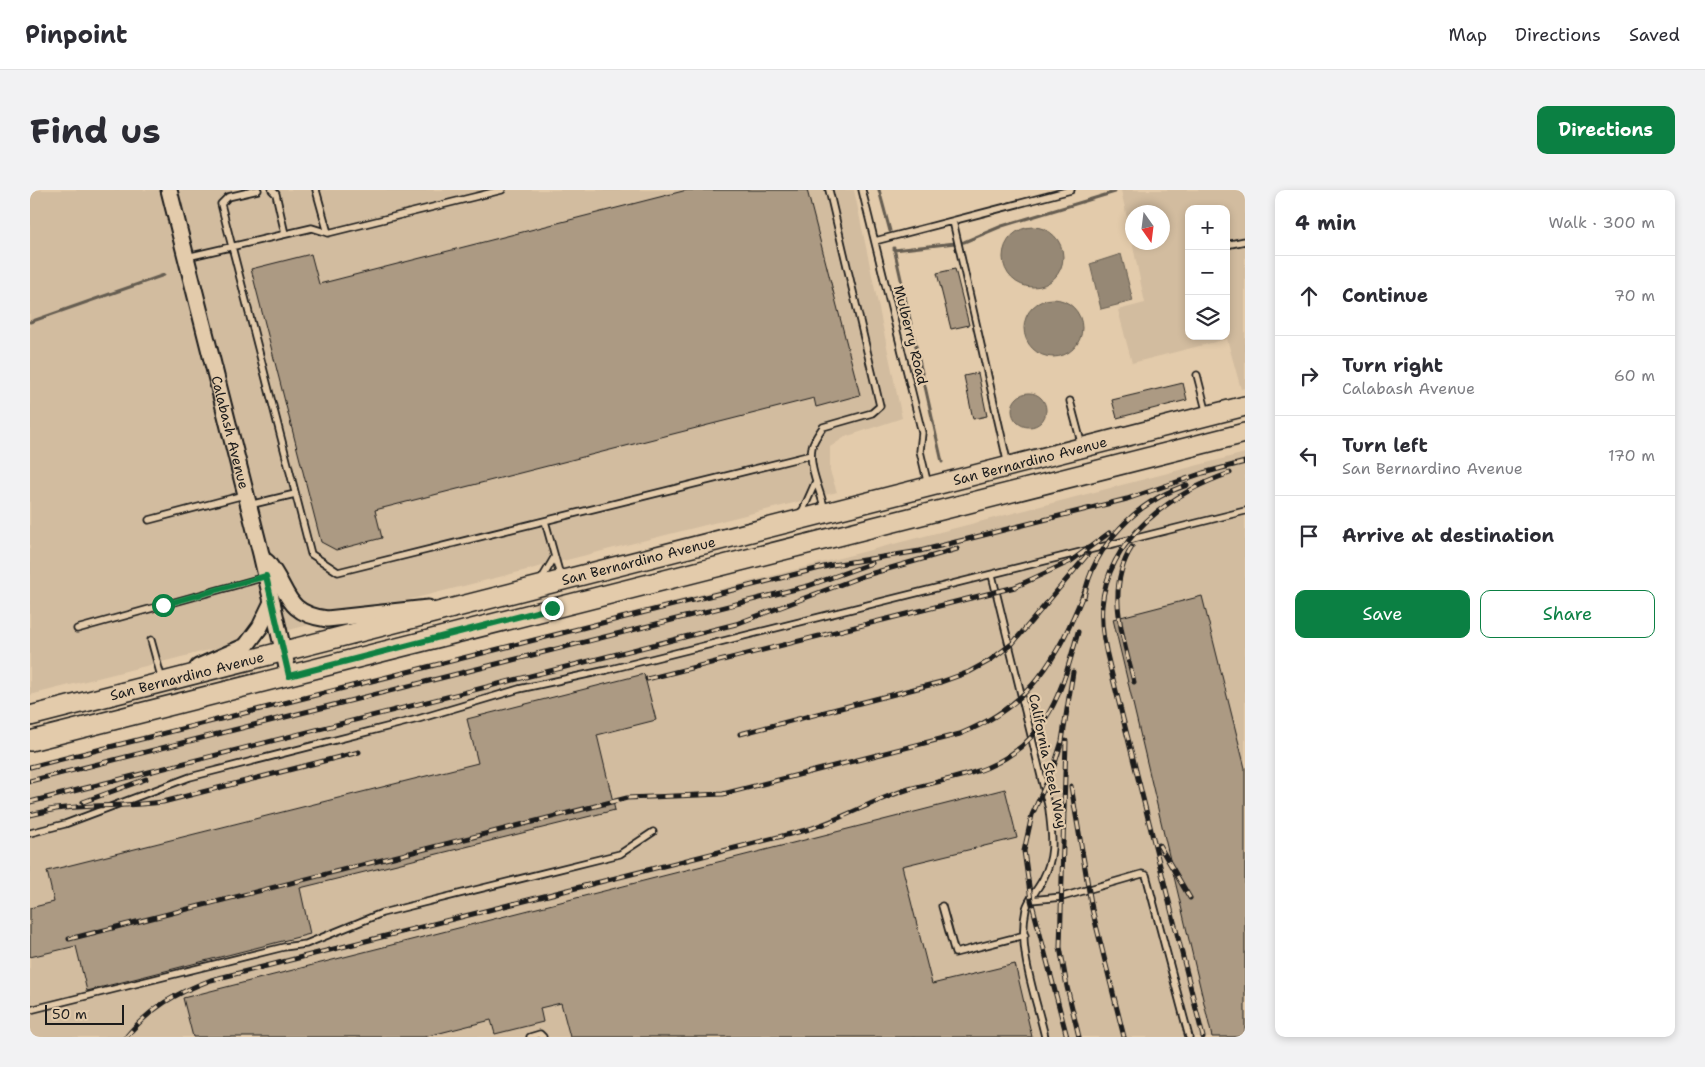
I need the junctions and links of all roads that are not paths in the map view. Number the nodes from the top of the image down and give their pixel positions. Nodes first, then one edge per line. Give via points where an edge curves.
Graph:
1 (169, 190) edge
2 (258, 190) edge
3 (272, 190) edge
4 (316, 190) edge
5 (502, 190) edge
6 (829, 190) edge
7 (862, 190) edge
8 (1071, 190) edge
9 (952, 221) junction
10 (328, 233) junction
11 (285, 234) junction
12 (875, 241) junction
13 (1245, 241) edge
14 (1230, 244) edge
15 (232, 247) junction
16 (185, 258) junction
17 (1197, 375) dead end
18 (1070, 400) dead end
19 (1245, 406) edge
20 (1208, 416) junction
21 (1245, 433) edge
22 (1082, 448) junction
23 (812, 455) junction
24 (1008, 467) junction
25 (815, 483) junction
26 (929, 487) junction
27 (295, 494) junction
28 (247, 500) junction
29 (1245, 511) edge
30 (826, 513) junction
31 (149, 520) dead end
32 (545, 521) junction
33 (790, 523) junction
34 (261, 554) junction
35 (554, 558) junction
36 (992, 575) junction
37 (266, 576) junction
38 (672, 578) junction
39 (561, 581) junction
40 (537, 587) junction
41 (272, 602) junction
42 (479, 602) junction
43 (77, 629) dead end
44 (151, 640) dead end
45 (402, 646) junction
46 (284, 652) junction
47 (289, 676) junction
48 (163, 682) junction
49 (30, 716) edge
50 (30, 741) edge
51 (653, 832) dead end
52 (30, 833) edge
53 (1031, 900) junction
54 (942, 906) dead end
55 (1025, 935) junction
56 (30, 1010) edge
57 (530, 1037) edge
58 (543, 1037) edge
59 (1045, 1037) edge
60 (1189, 1037) edge

1 - 16 street, Calabash Avenue
2 - 15 lane via 228,197 221,204
3 - 11 lane via 276,194
4 - 10 lane
5 - 10 lane
6 - 23 lane via 880,406 872,413 823,427 812,446
7 - 12 lane, Mulberry Road
8 - 9 lane
9 - 12 lane
9 - 24 lane
10 - 11 lane via 312,228
11 - 15 lane
12 - 26 lane, Mulberry Road via 922,433 920,452
13 - 14 lane
15 - 16 lane
15 - 27 lane
16 - 28 street, Calabash Avenue
17 - 20 lane
18 - 22 lane
19 - 20 main road, San Bernardino Avenue
20 - 22 main road, San Bernardino Avenue
21 - 38 main road, San Bernardino Avenue
22 - 24 main road, San Bernardino Avenue
23 - 25 lane
23 - 32 lane
24 - 26 main road, San Bernardino Avenue
25 - 30 lane via 821,491
25 - 33 lane via 803,510
26 - 30 main road, San Bernardino Avenue
27 - 28 lane
27 - 32 lane via 311,554 338,572
28 - 31 lane
28 - 34 street, Calabash Avenue
29 - 36 lane
30 - 33 main road, San Bernardino Avenue
30 - 38 main road via 817,529 806,534 717,557
32 - 35 lane
33 - 39 main road, San Bernardino Avenue
34 - 37 street, Calabash Avenue
34 - 42 street via 271,566 287,598 312,617 327,619
35 - 39 lane
35 - 40 lane
36 - 52 lane via 528,687 418,719 190,777 65,824
36 - 53 lane, California Steel Way via 1049,809 1053,846 1051,862
37 - 41 street, Calabash Avenue
37 - 43 lane
38 - 45 main road, San Bernardino Avenue
39 - 40 main road, San Bernardino Avenue
39 - 45 main road via 544,601 454,624
40 - 42 main road, San Bernardino Avenue
41 - 46 street, Calabash Avenue
41 - 48 street via 246,646
42 - 46 main road, San Bernardino Avenue
44 - 48 lane
45 - 47 main road, San Bernardino Avenue
46 - 47 street, Calabash Avenue
46 - 48 main road, San Bernardino Avenue
47 - 50 main road, San Bernardino Avenue
48 - 49 main road, San Bernardino Avenue
51 - 56 lane via 620,854 382,913 306,944
53 - 55 lane, California Steel Way via 1026,907
53 - 60 lane via 1062,897 1146,875
54 - 55 lane via 955,953
55 - 59 lane, California Steel Way via 1026,958
57 - 58 lane via 540,1034

